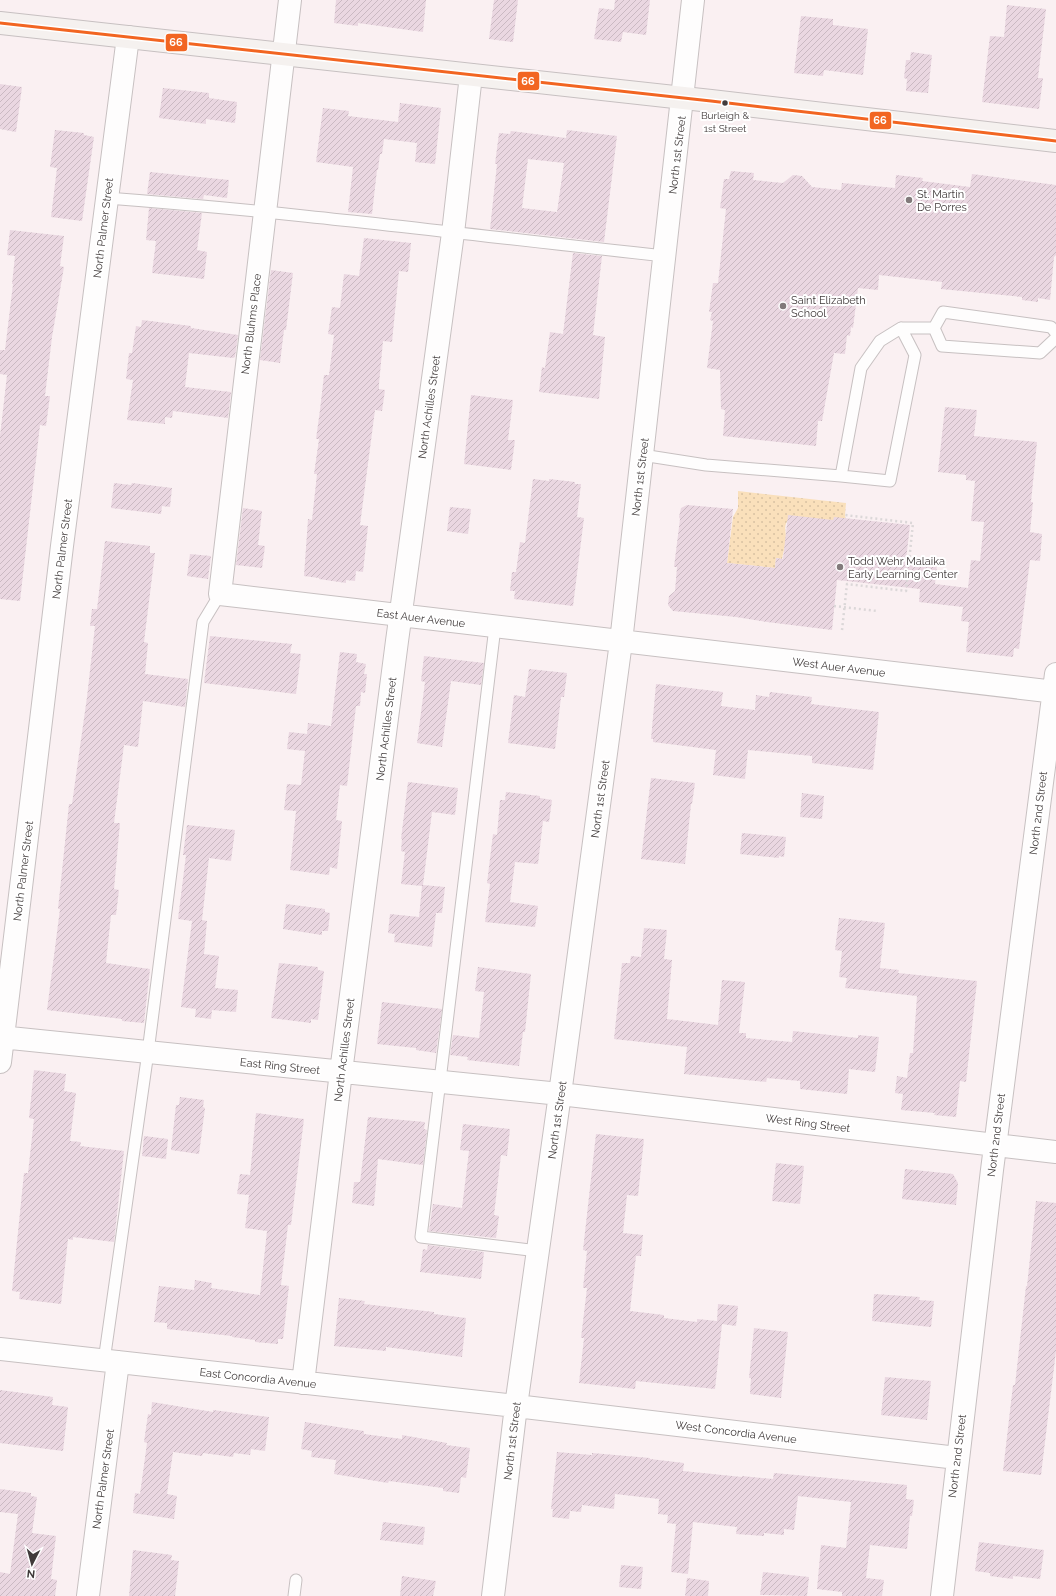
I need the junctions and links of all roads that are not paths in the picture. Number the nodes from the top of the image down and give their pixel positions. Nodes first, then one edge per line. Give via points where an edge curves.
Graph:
1 (290, 0) edge
2 (693, 0) edge
3 (0, 23) edge
4 (128, 37) junction
5 (284, 54) junction
6 (471, 75) junction
7 (683, 98) junction
8 (1056, 141) edge
9 (107, 198) junction
10 (265, 211) junction
11 (452, 233) junction
12 (665, 256) junction
13 (902, 328) junction
14 (934, 328) junction
15 (1056, 333) edge
16 (1056, 338) edge
17 (642, 455) junction
18 (841, 476) junction
19 (220, 594) junction
20 (401, 615) junction
21 (495, 627) junction
22 (621, 642) junction
23 (1055, 686) edge
24 (2, 1038) edge
25 (148, 1052) junction
26 (0, 1062) edge
27 (341, 1072) junction
28 (440, 1082) junction
29 (560, 1094) junction
30 (995, 1145) junction
31 (1056, 1152) edge
32 (538, 1251) junction
33 (0, 1349) edge
34 (111, 1361) junction
35 (303, 1383) junction
36 (516, 1406) junction
37 (957, 1458) junction
38 (296, 1580) dead end
39 (88, 1596) edge
40 (294, 1596) edge
41 (493, 1596) edge
42 (942, 1596) edge
43 (946, 1596) edge

1 - 5 street
2 - 7 street, North 1st Street
3 - 4 street
4 - 5 street
4 - 9 street, North Palmer Street
5 - 6 street
5 - 10 street, North Bluhms Place
6 - 7 street
6 - 11 street, North Achilles Street
7 - 8 street
7 - 12 street, North 1st Street
9 - 10 lane
9 - 24 street, North Palmer Street
10 - 11 lane
10 - 19 street, North Bluhms Place
11 - 12 lane
11 - 20 street, North Achilles Street
12 - 17 street, North 1st Street
13 - 14 lane
13 - 18 lane via 880,341 861,368
13 - 18 lane via 915,355 890,481
14 - 15 lane via 943,312 1051,327
14 - 16 lane via 942,346 1040,353
17 - 18 lane via 706,465
17 - 22 street, North 1st Street
19 - 20 street, East Auer Avenue
19 - 25 lane via 203,622
20 - 21 street, East Auer Avenue
20 - 27 street, North Achilles Street
21 - 22 street, East Auer Avenue
21 - 28 lane
22 - 23 street, West Auer Avenue
22 - 29 street, North 1st Street
23 - 30 street, North 2nd Street
24 - 25 street, East Ring Street
24 - 26 street, North Palmer Street
25 - 27 street, East Ring Street
25 - 34 lane
27 - 28 street, East Ring Street
27 - 35 street, North Achilles Street
28 - 29 street, East Ring Street
28 - 32 lane via 421,1237
29 - 30 street, West Ring Street
29 - 32 street, North 1st Street
30 - 31 street, West Ring Street
30 - 37 street, North 2nd Street
32 - 36 street, North 1st Street
33 - 34 street, East Concordia Avenue
34 - 35 street, East Concordia Avenue
34 - 39 street, North Palmer Street
35 - 36 street, East Concordia Avenue
36 - 37 street, West Concordia Avenue
36 - 41 street, North 1st Street
37 - 42 street, North 2nd Street
38 - 40 lane
42 - 43 street

